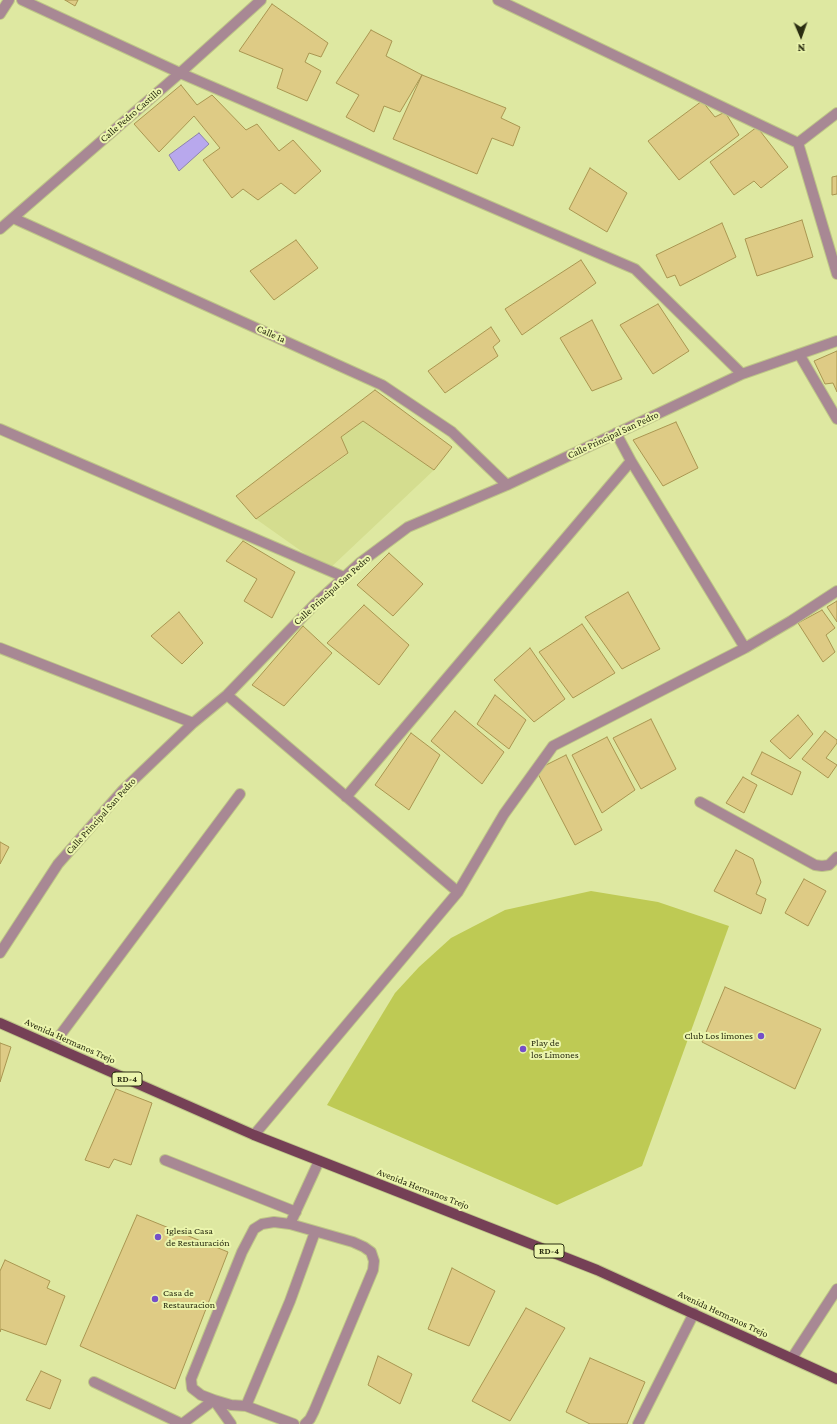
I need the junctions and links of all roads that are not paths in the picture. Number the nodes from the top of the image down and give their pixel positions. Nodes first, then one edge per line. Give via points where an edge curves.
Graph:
1 (9, 0) edge
2 (22, 0) edge
3 (261, 0) edge
4 (498, 0) edge
5 (0, 14) edge
6 (180, 73) junction
7 (837, 114) edge
8 (798, 143) junction
9 (13, 218) junction
10 (0, 229) edge
11 (837, 274) edge
12 (837, 341) edge
13 (799, 354) junction
14 (742, 374) junction
15 (837, 419) edge
16 (0, 429) edge
17 (616, 433) junction
18 (631, 462) junction
19 (507, 485) junction
20 (344, 577) junction
21 (837, 591) edge
22 (0, 648) edge
23 (745, 648) junction
24 (227, 695) junction
25 (193, 723) junction
26 (240, 794) dead end
27 (346, 797) junction
28 (700, 802) dead end
29 (837, 857) edge
30 (458, 892) junction
31 (0, 954) edge
32 (0, 1023) edge
33 (52, 1046) junction
34 (254, 1135) junction
35 (165, 1160) dead end
36 (319, 1161) junction
37 (296, 1212) junction
38 (290, 1224) junction
39 (315, 1232) junction
40 (837, 1289) edge
41 (694, 1313) junction
42 (792, 1358) junction
43 (837, 1379) edge
44 (94, 1382) dead end
45 (214, 1400) junction
46 (246, 1406) junction
47 (182, 1424) edge
48 (231, 1424) edge
49 (294, 1424) edge
50 (305, 1424) edge
51 (638, 1424) edge

1 - 5 street
2 - 6 street
3 - 6 street, Calle Pedro Castillo
4 - 8 street
6 - 9 street, Calle Pedro Castillo
6 - 14 street via 635,269
7 - 8 street
8 - 11 street
9 - 10 street, Calle Pedro Castillo
9 - 19 street, Calle 1a via 382,385 452,432
12 - 13 street, Calle Principal San Pedro
13 - 14 street, Calle Principal San Pedro
13 - 15 street
14 - 17 street, Calle Principal San Pedro
16 - 20 street
17 - 18 street
17 - 19 street, Calle Principal San Pedro
18 - 23 street
18 - 27 street
19 - 20 street, Calle Principal San Pedro via 408,527
20 - 24 street, Calle Principal San Pedro
21 - 23 street
22 - 25 street
23 - 30 street via 553,746 504,814
24 - 25 street, Calle Principal San Pedro
24 - 27 street
25 - 31 street, Calle Principal San Pedro via 123,790 58,864
26 - 33 street
27 - 30 street
28 - 29 street via 815,865 829,865
30 - 34 street
32 - 33 main road, Avenida Hermanos Trejo / RD-4
33 - 34 main road, Avenida Hermanos Trejo / RD-4
34 - 36 main road, Avenida Hermanos Trejo / RD-4
35 - 37 street
36 - 37 street
36 - 41 main road, Avenida Hermanos Trejo / RD-4 via 597,1270
37 - 38 street
38 - 39 street
38 - 45 street via 262,1224 254,1229 242,1252 191,1379 194,1391
39 - 46 street via 290,1301
39 - 50 street via 364,1247 374,1261 373,1270 314,1411
40 - 42 street
41 - 42 main road, Avenida Hermanos Trejo / RD-4
41 - 51 street
42 - 43 main road, Avenida Hermanos Trejo / RD-4
44 - 47 street
45 - 46 street
45 - 47 street
45 - 48 street
46 - 49 street

